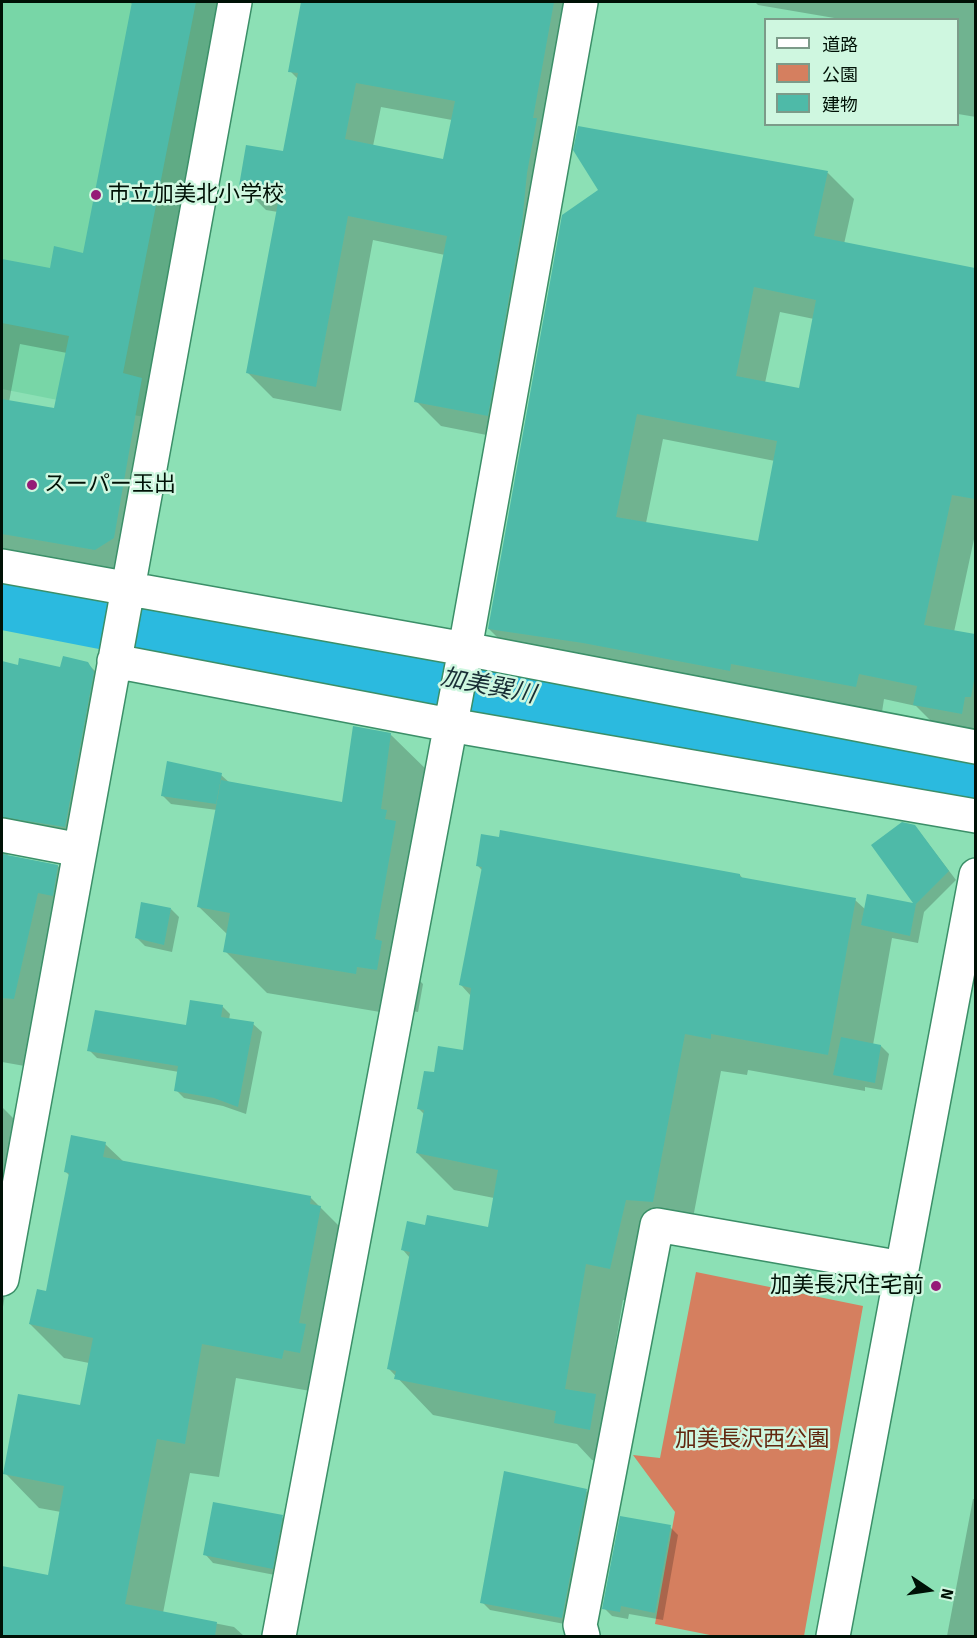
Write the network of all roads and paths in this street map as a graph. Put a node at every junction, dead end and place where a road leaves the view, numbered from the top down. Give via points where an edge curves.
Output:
1 (235, 2) edge
2 (581, 2) edge
3 (2, 566) edge
4 (127, 590) junction
5 (464, 651) junction
6 (115, 655) junction
7 (452, 716) junction
8 (975, 747) edge
9 (975, 816) edge
10 (2, 835) edge
11 (80, 850) junction
12 (975, 875) edge
13 (902, 1268) junction
14 (2, 1279) edge
15 (279, 1636) edge
16 (583, 1636) edge
17 (832, 1636) edge

1 - 4 street
2 - 5 street
3 - 4 street
4 - 5 street
4 - 6 street
5 - 7 street
5 - 8 street
6 - 7 street
6 - 11 street
7 - 9 street
7 - 15 street
10 - 11 street
11 - 14 street
12 - 13 street
13 - 16 street via 657,1225 580,1625
13 - 17 street

